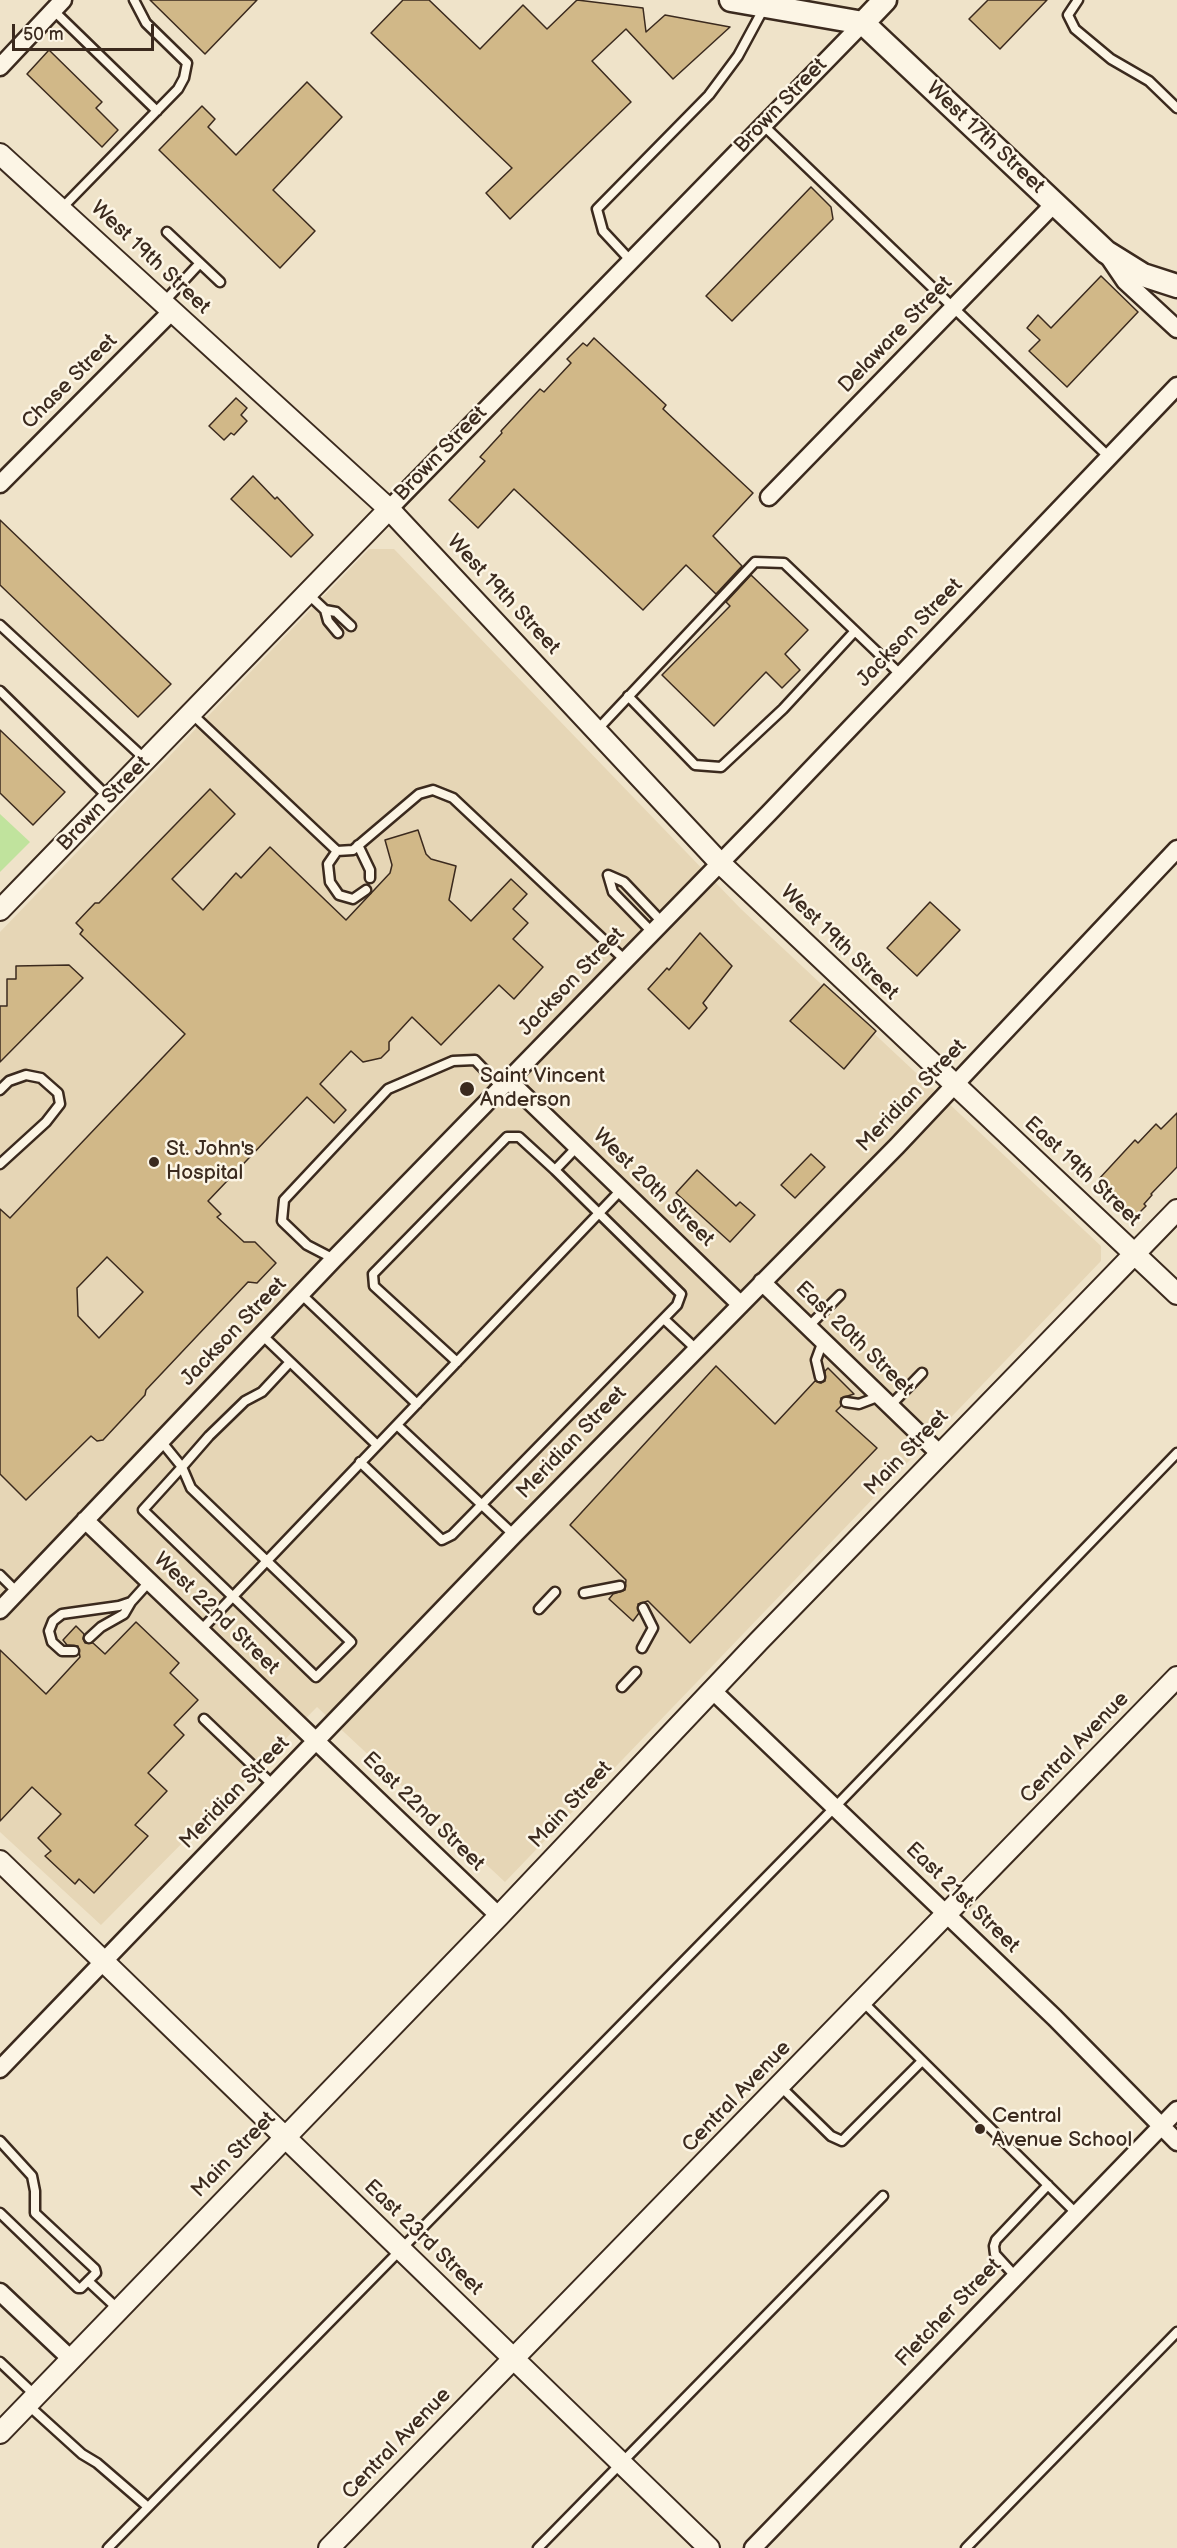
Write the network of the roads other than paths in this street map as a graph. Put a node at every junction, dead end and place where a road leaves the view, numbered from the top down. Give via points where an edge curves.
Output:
1 (134, 0) edge
2 (731, 0) edge
3 (885, 0) edge
4 (1078, 0) edge
5 (58, 5) edge
6 (765, 6) junction
7 (863, 23) junction
8 (0, 67) edge
9 (1177, 108) edge
10 (157, 111) junction
11 (763, 125) junction
12 (0, 154) edge
13 (1054, 204) junction
14 (61, 210) junction
15 (167, 232) dead end
16 (1106, 252) junction
17 (630, 260) junction
18 (200, 263) junction
19 (220, 282) dead end
20 (1177, 286) edge
21 (167, 307) junction
22 (952, 309) junction
23 (1177, 329) edge
24 (1177, 386) edge
25 (1109, 457) junction
26 (0, 484) edge
27 (769, 497) dead end
28 (389, 509) junction
29 (308, 594) junction
30 (325, 610) junction
31 (0, 625) edge
32 (351, 626) dead end
33 (855, 631) junction
34 (338, 633) dead end
35 (901, 675) junction
36 (0, 691) edge
37 (628, 696) junction
38 (192, 714) junction
39 (596, 730) junction
40 (147, 760) junction
41 (109, 798) junction
42 (358, 846) junction
43 (1177, 849) edge
44 (337, 851) junction
45 (720, 863) junction
46 (370, 878) dead end
47 (366, 890) dead end
48 (0, 910) edge
49 (657, 927) junction
50 (625, 960) junction
51 (505, 1083) junction
52 (954, 1085) junction
53 (0, 1090) edge
54 (577, 1147) junction
55 (0, 1164) edge
56 (555, 1170) junction
57 (621, 1190) junction
58 (1177, 1210) edge
59 (599, 1213) junction
60 (1134, 1255) junction
61 (334, 1259) junction
62 (762, 1282) junction
63 (301, 1294) junction
64 (840, 1294) dead end
65 (1177, 1294) edge
66 (740, 1304) junction
67 (664, 1319) junction
68 (808, 1327) junction
69 (262, 1335) junction
70 (823, 1341) junction
71 (696, 1349) junction
72 (290, 1362) junction
73 (457, 1362) junction
74 (921, 1373) dead end
75 (820, 1377) dead end
76 (885, 1401) junction
77 (846, 1402) dead end
78 (417, 1404) junction
79 (397, 1425) junction
80 (161, 1441) junction
81 (377, 1445) junction
82 (1177, 1453) edge
83 (940, 1454) junction
84 (360, 1462) junction
85 (182, 1467) junction
86 (482, 1505) junction
87 (84, 1520) junction
88 (514, 1535) junction
89 (267, 1560) junction
90 (0, 1575) edge
91 (149, 1582) junction
92 (620, 1586) dead end
93 (17, 1592) junction
94 (555, 1592) dead end
95 (584, 1593) dead end
96 (232, 1597) junction
97 (131, 1602) junction
98 (643, 1608) dead end
99 (539, 1609) dead end
100 (0, 1610) edge
101 (200, 1630) junction
102 (89, 1638) dead end
103 (642, 1648) dead end
104 (74, 1651) dead end
105 (636, 1672) dead end
106 (1177, 1677) edge
107 (622, 1687) dead end
108 (712, 1690) junction
109 (204, 1719) dead end
110 (316, 1740) junction
111 (273, 1785) junction
112 (835, 1807) junction
113 (0, 1861) edge
114 (947, 1915) junction
115 (499, 1916) junction
116 (104, 1961) junction
117 (863, 2002) junction
118 (922, 2061) junction
119 (0, 2069) edge
120 (780, 2086) junction
121 (1177, 2110) edge
122 (1161, 2126) junction
123 (285, 2136) junction
124 (0, 2141) edge
125 (1177, 2142) edge
126 (1048, 2185) junction
127 (883, 2196) dead end
128 (0, 2213) edge
129 (1077, 2214) junction
130 (401, 2249) junction
131 (1016, 2277) junction
132 (88, 2281) junction
133 (0, 2292) edge
134 (119, 2310) junction
135 (1177, 2332) edge
136 (514, 2359) junction
137 (72, 2360) junction
138 (0, 2362) edge
139 (32, 2400) junction
140 (0, 2433) edge
141 (622, 2463) junction
142 (147, 2507) junction
143 (108, 2548) edge
144 (330, 2548) edge
145 (538, 2548) edge
146 (709, 2548) edge
147 (753, 2548) edge
148 (966, 2548) edge

1 - 10 lane via 146,23 187,63 178,89
2 - 6 main road
3 - 7 main road, Brown Street
4 - 9 lane via 1068,15 1075,29 1112,59 1149,81
5 - 8 street
5 - 10 lane
6 - 7 main road
6 - 17 lane via 738,57 709,95 597,209 603,231
7 - 11 street, Brown Street
7 - 13 main road, West 17th Street
10 - 14 lane
11 - 17 street, Brown Street
11 - 22 lane
12 - 14 street, West 19th Street
13 - 16 main road, West 17th Street
13 - 22 street, Delaware Street
14 - 21 street, West 19th Street
15 - 18 lane
16 - 20 main road, West 17th Street via 1143,275
16 - 23 street, West 17th Street via 1125,281
17 - 28 street, Brown Street
18 - 19 lane
18 - 21 lane
21 - 26 street, Chase Street
21 - 28 street, West 19th Street
22 - 25 lane
22 - 27 street, Delaware Street
24 - 25 street, Jackson Street
25 - 35 street, Jackson Street
28 - 29 street, Brown Street
28 - 39 street, West 19th Street
29 - 30 lane
29 - 38 street, Brown Street
30 - 32 lane via 336,612
30 - 34 lane
31 - 40 lane
33 - 35 lane
33 - 37 lane via 784,562 755,562
33 - 37 lane via 783,709 721,767 695,765
35 - 45 street, Jackson Street
36 - 41 lane
37 - 39 lane
38 - 40 street, Brown Street
38 - 44 lane
39 - 45 street, West 19th Street
40 - 41 street, Brown Street
41 - 48 street, Brown Street
42 - 44 lane
42 - 46 lane
42 - 50 lane via 419,794 433,790 453,798
43 - 52 street, Meridian Street
44 - 47 lane via 328,864 330,882 339,895 353,900
45 - 49 street, Jackson Street
45 - 52 street, West 19th Street
49 - 49 lane via 624,882 608,876 613,892
49 - 50 street, Jackson Street
50 - 51 street, Jackson Street
51 - 54 street, West 20th Street
51 - 61 street, Jackson Street
51 - 61 lane via 475,1060 453,1061 387,1089 284,1200 282,1221 307,1245
52 - 60 street, East 19th Street
52 - 62 street, Meridian Street
53 - 55 lane via 9,1081 26,1075 41,1078 58,1093 60,1104
54 - 56 lane
54 - 57 street, West 20th Street
56 - 59 lane
56 - 73 lane via 519,1137 507,1137 373,1274 374,1286
57 - 59 lane
57 - 66 street, West 20th Street
58 - 60 street, Main Street
59 - 67 lane via 681,1294
59 - 73 lane
60 - 65 street, East 19th Street
60 - 83 street, Main Street
61 - 63 street, Jackson Street
62 - 66 street, Meridian Street
62 - 68 street, East 20th Street
63 - 69 street, Jackson Street
63 - 78 lane
64 - 68 lane
66 - 71 street, Meridian Street
67 - 71 lane
67 - 86 lane
68 - 70 street, East 20th Street
69 - 72 lane
69 - 80 street, Jackson Street
70 - 75 lane via 816,1360
70 - 76 street, East 20th Street
71 - 88 street, Meridian Street
72 - 81 lane
72 - 85 lane via 262,1392 245,1401 209,1436
73 - 78 lane
74 - 76 lane
76 - 77 lane
76 - 83 street, East 20th Street
78 - 79 lane
79 - 81 lane
79 - 86 lane
80 - 85 lane
80 - 87 street, Jackson Street
81 - 84 lane
82 - 112 lane
83 - 108 street, Main Street
84 - 86 lane via 442,1540
84 - 89 lane
85 - 89 lane via 191,1488
85 - 96 lane via 143,1510
86 - 88 lane
87 - 91 street, West 22nd Street
87 - 93 street, Jackson Street
88 - 110 street, Meridian Street
89 - 96 lane
89 - 96 lane via 351,1642 316,1677
90 - 93 lane
91 - 97 lane
91 - 101 street, West 22nd Street
92 - 95 lane
93 - 100 street, Jackson Street
94 - 99 lane
96 - 101 lane
97 - 102 lane via 124,1614 100,1626
97 - 104 lane via 62,1614 53,1621 49,1631 52,1642 62,1651
98 - 103 lane via 653,1628
101 - 110 street, West 22nd Street
105 - 107 lane
106 - 114 street, Central Avenue
108 - 112 street, East 21st Street
108 - 115 street, Main Street
109 - 111 lane
110 - 111 street, Meridian Street
110 - 115 street, East 22nd Street
111 - 116 street, Meridian Street
112 - 114 street, East 21st Street
112 - 130 lane
113 - 116 street, East 23rd Street
114 - 117 street, Central Avenue
114 - 122 street, East 21st Street
115 - 123 street, Main Street
116 - 119 street, Meridian Street
116 - 123 street, East 23rd Street
117 - 118 lane
117 - 120 street, Central Avenue
118 - 120 lane via 842,2142
118 - 126 lane
120 - 136 street, Central Avenue
121 - 122 street, Fletcher Street
122 - 125 street, East 21st Street
122 - 129 street, Fletcher Street
123 - 130 street, East 23rd Street
123 - 134 street, Main Street
124 - 132 lane via 32,2176 35,2213 96,2270
126 - 129 lane
126 - 131 lane via 996,2240 995,2254
127 - 141 lane
128 - 132 lane via 78,2289
129 - 131 street, Fletcher Street
130 - 136 street, East 23rd Street
130 - 142 lane
131 - 147 street, Fletcher Street
132 - 134 lane
133 - 137 street
134 - 137 street, Main Street
135 - 148 lane
136 - 141 street, East 23rd Street
136 - 144 street, Central Avenue
137 - 139 street, Main Street
138 - 139 lane
139 - 140 street, Main Street
139 - 142 lane via 82,2454
141 - 145 lane
141 - 146 street, East 23rd Street
142 - 143 lane

